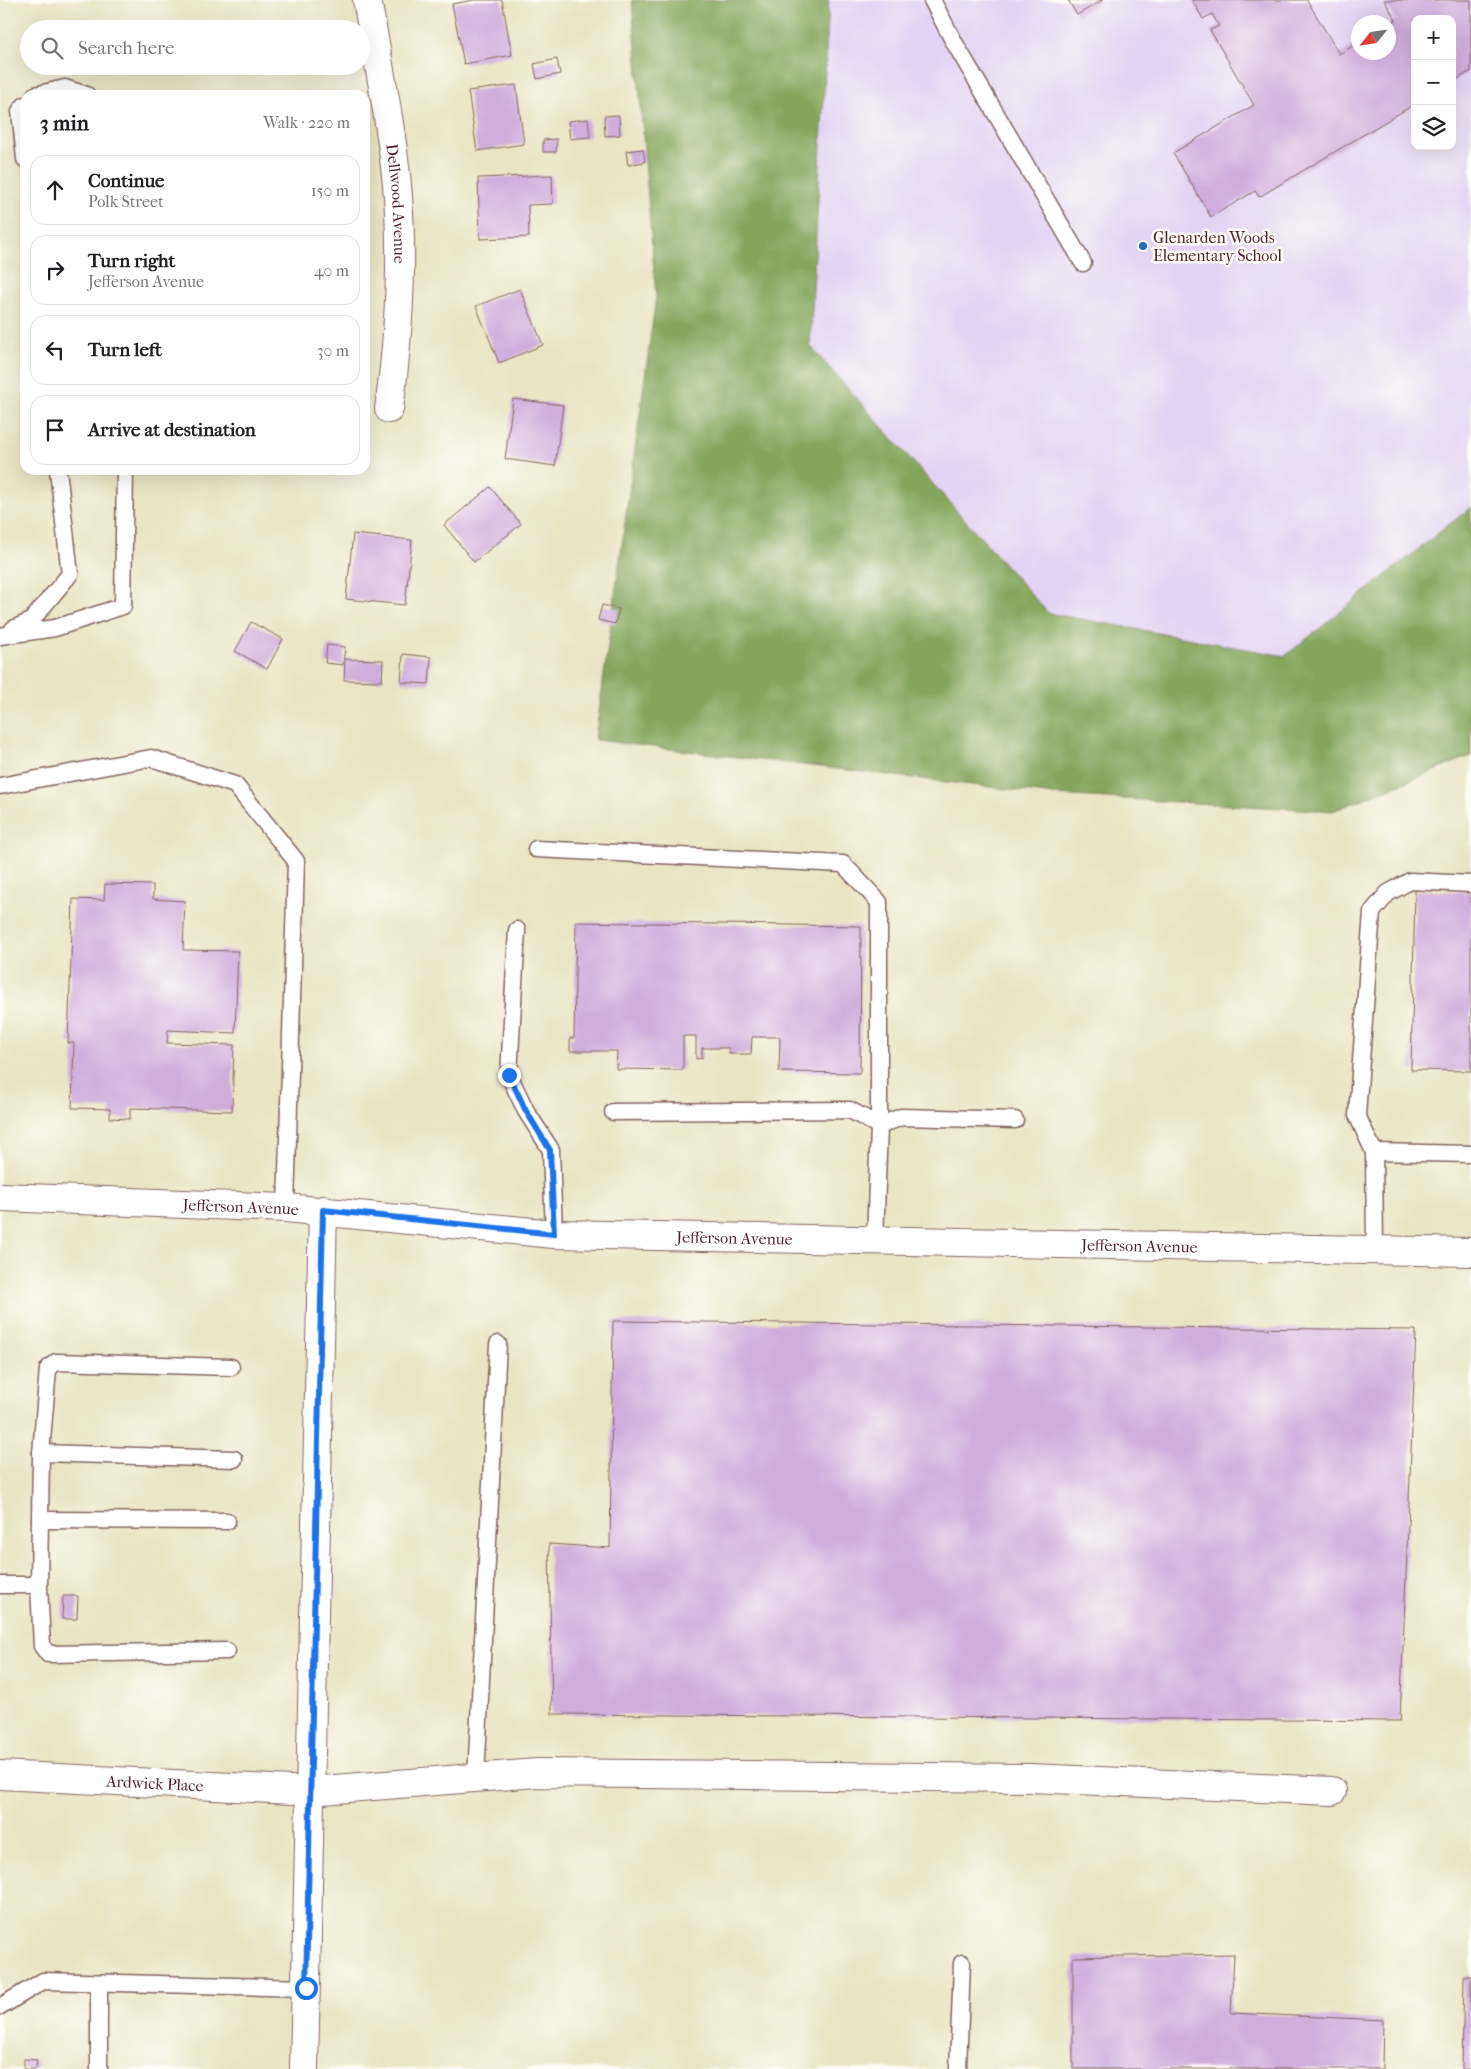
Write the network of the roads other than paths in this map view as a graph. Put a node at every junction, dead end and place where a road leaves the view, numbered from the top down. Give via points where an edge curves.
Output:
1 (367, 0) edge
2 (932, 0) edge
3 (54, 90) edge
4 (71, 90) edge
5 (1083, 263) dead end
6 (389, 409) dead end
7 (59, 475) edge
8 (125, 475) edge
9 (0, 636) edge
10 (0, 786) edge
11 (536, 849) dead end
12 (1471, 884) edge
13 (517, 930) dead end
14 (613, 1112) dead end
15 (1015, 1120) dead end
16 (879, 1126) junction
17 (1374, 1152) junction
18 (1471, 1154) edge
19 (0, 1197) edge
20 (286, 1208) junction
21 (323, 1210) junction
22 (554, 1234) junction
23 (875, 1241) junction
24 (1375, 1250) junction
25 (1471, 1252) edge
26 (498, 1344) dead end
27 (231, 1367) dead end
28 (41, 1453) junction
29 (234, 1459) dead end
30 (40, 1520) junction
31 (226, 1521) dead end
32 (0, 1585) edge
33 (39, 1586) junction
34 (227, 1651) dead end
35 (0, 1774) edge
36 (476, 1778) junction
37 (310, 1791) junction
38 (1332, 1791) dead end
39 (962, 1963) dead end
40 (99, 1983) junction
41 (306, 1988) junction
42 (0, 2007) edge
43 (99, 2069) edge
44 (304, 2069) edge
45 (958, 2069) edge

1 - 6 street, Dellwood Avenue via 397,184 398,342
2 - 5 lane
3 - 4 lane
7 - 9 lane via 70,574 31,621
8 - 9 lane via 123,606 55,628
10 - 20 lane via 151,758 235,785 296,861
11 - 16 lane via 843,864 879,902
12 - 17 lane via 1410,881 1388,893 1372,912 1357,1115
13 - 22 lane via 509,1075 550,1150
14 - 16 lane via 850,1110
15 - 16 lane via 901,1117
16 - 23 lane
17 - 18 lane
17 - 24 lane
19 - 20 street, Jefferson Avenue
20 - 21 street, Jefferson Avenue
21 - 22 street, Jefferson Avenue
21 - 37 street
22 - 23 street, Jefferson Avenue
23 - 24 street, Jefferson Avenue
24 - 25 street, Jefferson Avenue
26 - 36 lane
27 - 28 lane via 56,1362 48,1369
28 - 29 lane
28 - 30 lane
30 - 31 lane
30 - 33 lane
32 - 33 lane
33 - 34 lane via 42,1646 48,1654
35 - 37 street, Ardwick Place
36 - 37 street, Ardwick Place
36 - 38 street, Ardwick Place via 537,1773 1030,1778
37 - 41 street
39 - 45 lane
40 - 41 lane
40 - 42 lane via 43,1981
40 - 43 lane
41 - 44 street

